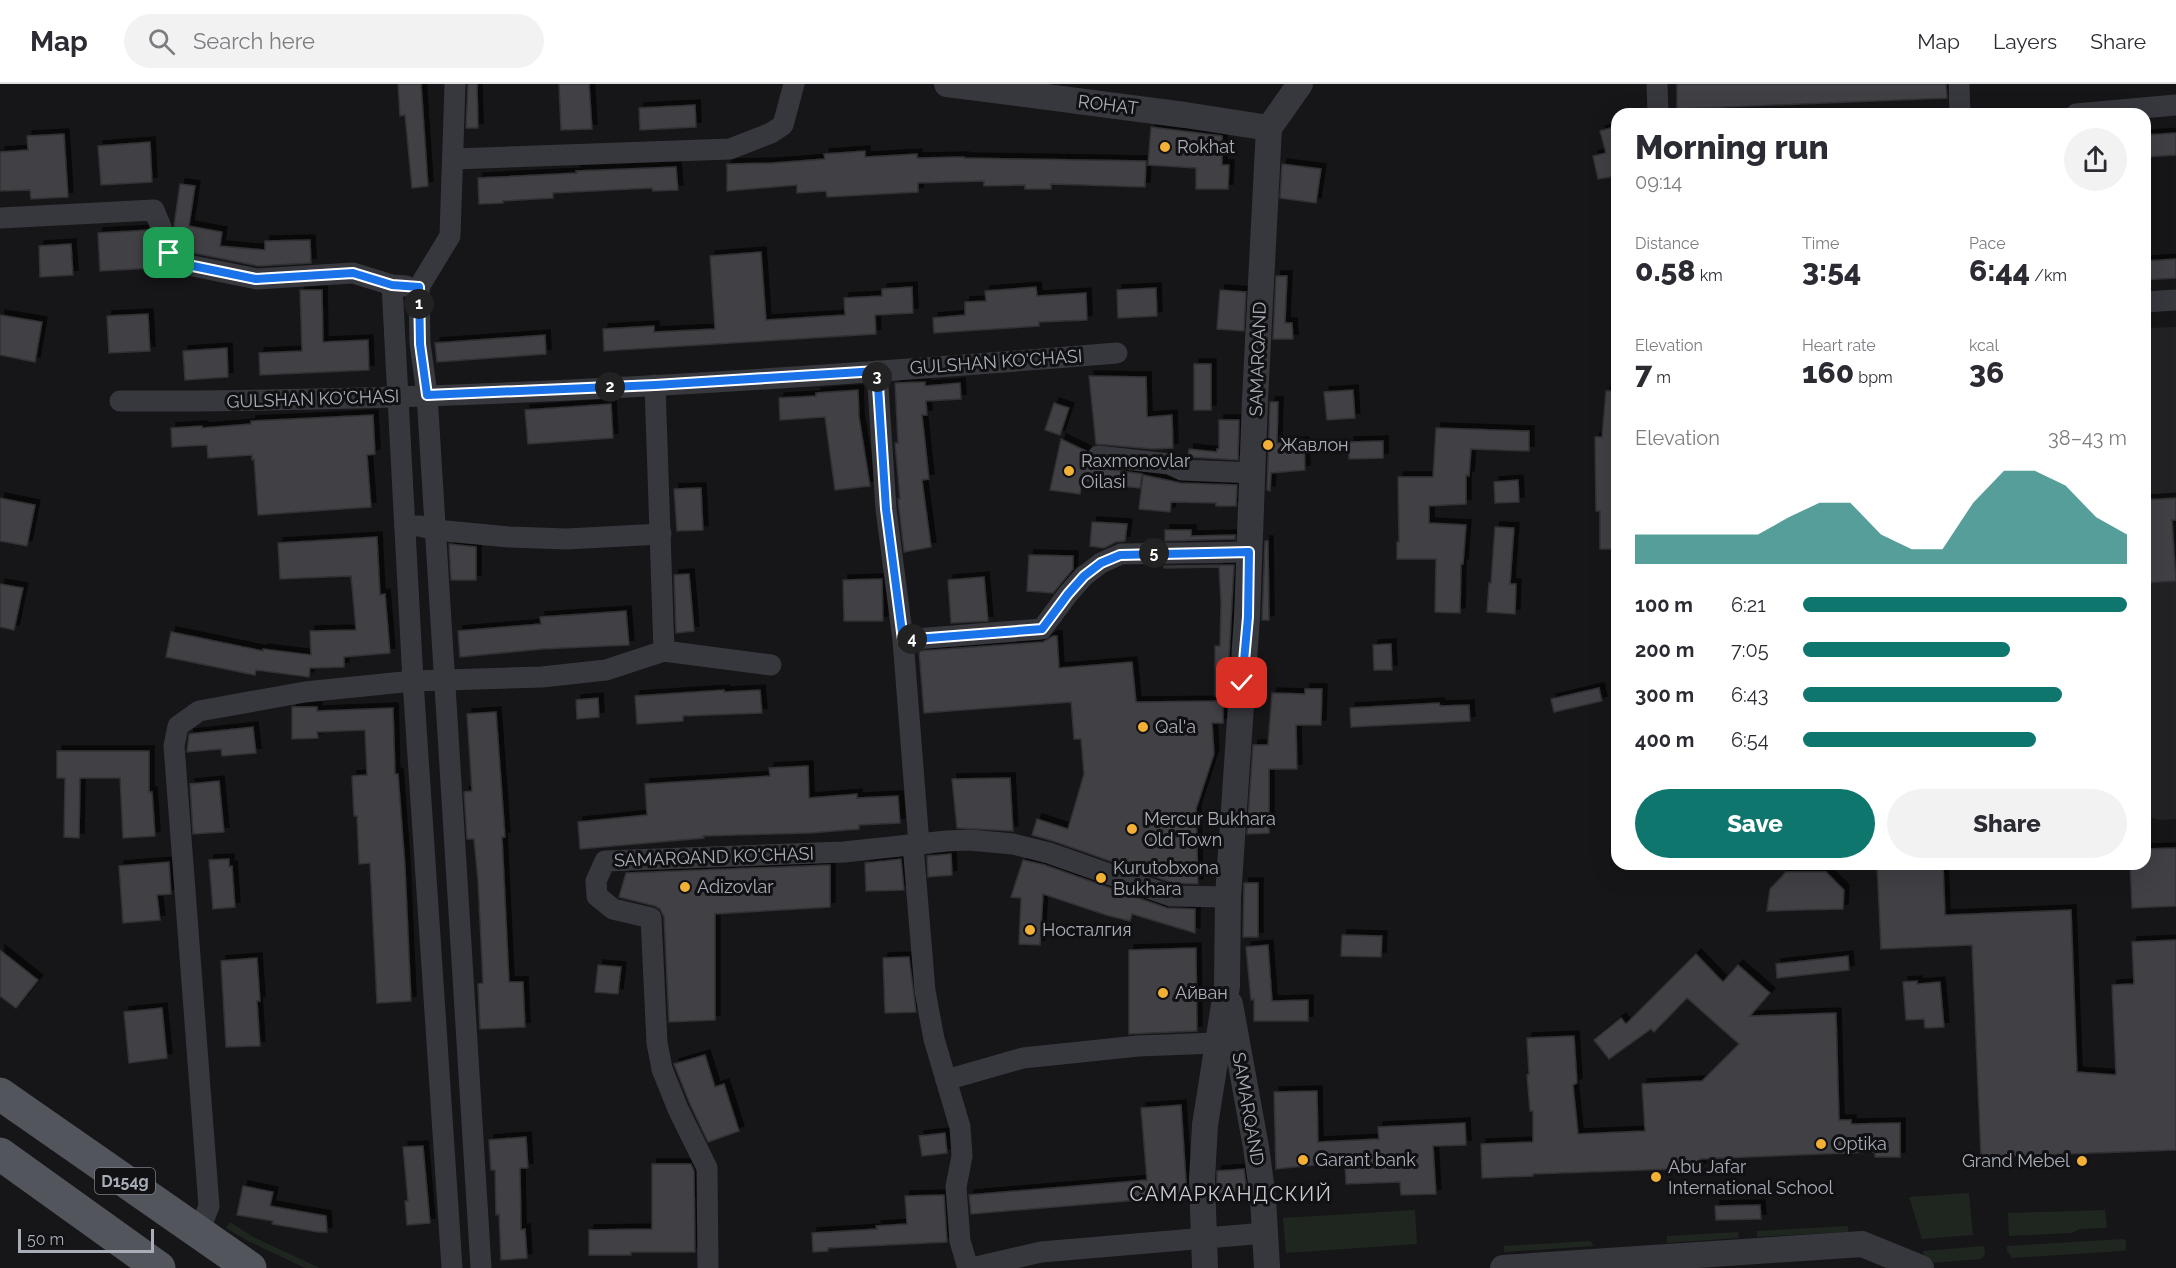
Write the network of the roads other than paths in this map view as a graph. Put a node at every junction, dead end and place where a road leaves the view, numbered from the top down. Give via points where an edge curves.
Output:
1 (454, 84) edge
2 (795, 84) edge
3 (947, 84) edge
4 (1300, 84) edge
5 (1657, 84) edge
6 (1959, 84) edge
7 (2176, 105) edge
8 (1658, 108) edge
9 (1960, 108) edge
10 (2143, 108) edge
11 (1269, 128) junction
12 (454, 159) junction
13 (0, 218) edge
14 (392, 285) junction
15 (419, 287) junction
16 (2176, 300) edge
17 (2151, 302) edge
18 (1117, 353) dead end
19 (877, 371) junction
20 (655, 385) junction
21 (427, 395) junction
22 (398, 396) junction
23 (120, 401) dead end
24 (1098, 456) dead end
25 (1254, 473) junction
26 (405, 526) junction
27 (435, 530) junction
28 (661, 534) junction
29 (1249, 552) junction
30 (903, 640) junction
31 (664, 651) junction
32 (771, 665) dead end
33 (413, 681) junction
34 (444, 681) junction
35 (916, 844) junction
36 (1228, 897) junction
37 (1227, 986) junction
38 (1216, 1043) junction
39 (946, 1080) junction
40 (0, 1094) edge
41 (0, 1154) edge
42 (199, 1232) junction
43 (1265, 1233) junction
44 (1204, 1239) junction
45 (159, 1268) edge
46 (250, 1268) edge
47 (452, 1268) edge
48 (482, 1268) edge
49 (708, 1268) edge
50 (970, 1268) edge
51 (1205, 1268) edge
52 (1267, 1268) edge
53 (1503, 1268) edge
54 (1921, 1268) edge

1 - 12 street
2 - 12 street via 783,125 730,149
3 - 11 street, ROHAT
4 - 11 street
5 - 8 street
6 - 9 street
7 - 10 street
11 - 25 street, SAMARQAND
12 - 15 street via 450,236
13 - 14 street via 154,210 162,242 169,253 188,265 256,279 353,273
14 - 15 street
14 - 22 street
15 - 21 street via 420,344
16 - 17 street
18 - 19 street, GULSHAN KO'CHASI
19 - 20 street, GULSHAN KO'CHASI
19 - 30 street via 886,509
20 - 21 street, GULSHAN KO'CHASI
20 - 28 street
21 - 22 street, GULSHAN KO'CHASI
21 - 27 street
22 - 23 street, GULSHAN KO'CHASI
22 - 26 street
24 - 25 street via 1169,464 1182,470
25 - 29 street, SAMARQAND
26 - 27 street
26 - 33 street
27 - 28 street via 567,539
27 - 34 street
28 - 31 street
29 - 30 street via 1120,555 1084,576 1042,629
29 - 36 street, SAMARQAND
30 - 35 street
31 - 32 street
31 - 34 street via 606,670
33 - 34 street
33 - 42 street via 305,692 199,711 178,726 174,746 209,1206
33 - 47 street
34 - 48 street
35 - 36 street via 969,840 1013,844 1171,896
35 - 39 street via 925,991
35 - 49 street, SAMARQAND KO'CHASI via 844,852 605,861 596,881 597,896 613,909 651,918 657,1043 662,1069 707,1168
36 - 37 street, SAMARQAND
37 - 38 street, SAMARQAND
37 - 43 street, SAMARQAND via 1257,1147
38 - 39 street via 1138,1046 1023,1058
38 - 44 street, SAMARQAND via 1204,1125
39 - 50 street via 960,1127 962,1156 956,1187 960,1240
40 - 42 main road, D154g
41 - 45 main road, D154g
42 - 46 main road, D154g
43 - 44 street
43 - 52 street, SAMARQAND
44 - 50 street via 1041,1252
44 - 51 street, SAMARQAND
53 - 54 street via 1862,1244

